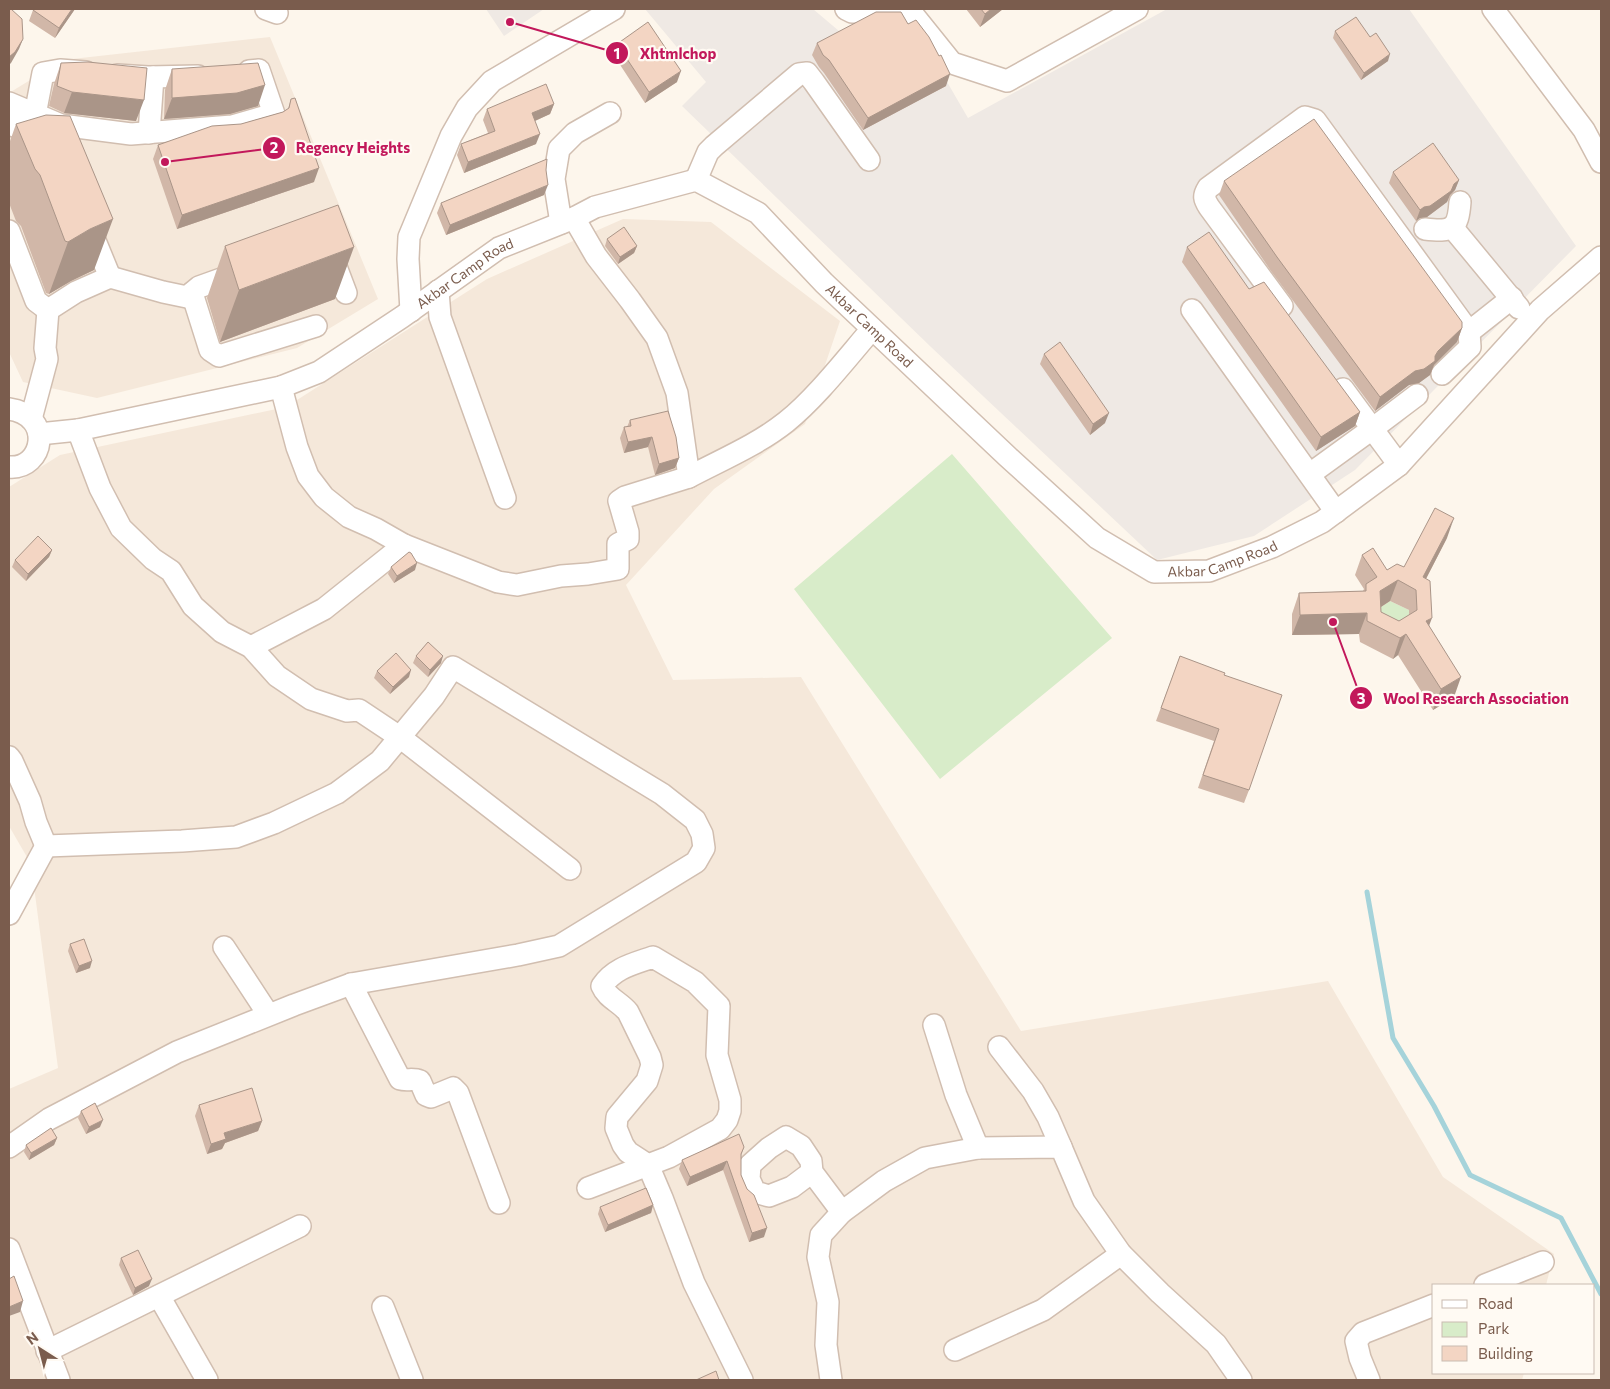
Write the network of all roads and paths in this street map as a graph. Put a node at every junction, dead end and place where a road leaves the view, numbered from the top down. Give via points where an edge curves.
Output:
1 (614, 9) edge
2 (846, 9) edge
3 (1137, 9) edge
4 (1494, 9) edge
5 (153, 77) junction
6 (9, 104) edge
7 (610, 113) dead end
8 (32, 123) junction
9 (9, 124) edge
10 (150, 133) junction
11 (869, 160) dead end
12 (1601, 162) edge
13 (696, 180) junction
14 (1460, 202) dead end
15 (80, 204) edge
16 (568, 221) junction
17 (1452, 227) junction
18 (1425, 229) dead end
19 (9, 231) edge
20 (312, 246) edge
21 (1601, 257) edge
22 (260, 265) edge
23 (110, 277) junction
24 (438, 291) junction
25 (192, 293) junction
26 (346, 293) edge
27 (1512, 298) junction
28 (48, 310) junction
29 (1192, 310) dead end
30 (411, 311) junction
31 (1290, 318) edge
32 (1527, 324) junction
33 (316, 326) dead end
34 (872, 329) junction
35 (1469, 332) junction
36 (1332, 374) edge
37 (1442, 374) dead end
38 (281, 387) junction
39 (1417, 395) dead end
40 (25, 418) edge
41 (78, 430) junction
42 (1372, 430) junction
43 (1399, 465) junction
44 (9, 467) edge
45 (1310, 474) junction
46 (689, 476) junction
47 (505, 498) dead end
48 (1336, 512) junction
49 (404, 545) junction
50 (251, 647) junction
51 (401, 738) junction
52 (9, 757) edge
53 (46, 846) junction
54 (570, 869) dead end
55 (9, 914) edge
56 (224, 947) dead end
57 (351, 984) junction
58 (268, 1014) junction
59 (934, 1025) dead end
60 (999, 1047) dead end
61 (9, 1147) edge
62 (1061, 1147) junction
63 (978, 1148) junction
64 (648, 1165) junction
65 (812, 1172) dead end
66 (588, 1188) dead end
67 (499, 1203) dead end
68 (842, 1212) junction
69 (300, 1226) dead end
70 (9, 1249) edge
71 (1121, 1254) junction
72 (1544, 1262) dead end
73 (1488, 1284) edge
74 (159, 1296) junction
75 (1432, 1306) edge
76 (383, 1308) dead end
77 (955, 1350) dead end
78 (47, 1351) junction
79 (59, 1380) edge
80 (208, 1380) edge
81 (412, 1380) edge
82 (742, 1380) edge
83 (831, 1380) edge
84 (1241, 1380) edge
85 (1369, 1380) edge

1 - 30 street via 492,81 467,108 451,136 409,236
2 - 3 street via 852,12 911,12 952,63 1007,81
4 - 12 street via 1584,130
5 - 8 street via 60,70 43,73
5 - 10 street
5 - 10 street via 259,70 274,114 232,126
6 - 8 street
7 - 16 street via 575,133 560,149 554,179
8 - 9 street
8 - 10 street via 131,134
11 - 13 street via 807,73 799,74 714,146
13 - 16 street, Akbar Camp Road via 595,207
13 - 34 street, Akbar Camp Road via 758,213
14 - 17 street via 1459,218
15 - 23 street
16 - 24 street, Akbar Camp Road via 499,248
16 - 46 street via 657,338 677,393
17 - 18 street via 1443,231
17 - 27 street
19 - 28 street via 36,301
20 - 26 street via 321,243 329,248
21 - 32 street, Akbar Camp Road
22 - 25 street via 199,287
23 - 25 street via 186,297
23 - 28 street via 76,292
24 - 30 street, Akbar Camp Road
24 - 47 street via 440,316
25 - 33 street via 210,350 219,356
27 - 32 street
27 - 35 street
28 - 40 street via 45,348 37,355
29 - 45 street
30 - 38 street, Akbar Camp Road via 319,372
31 - 35 street via 1204,200 1204,194 1305,116 1315,120
32 - 43 street, Akbar Camp Road
34 - 46 street via 786,423
34 - 48 street, Akbar Camp Road via 1097,538 1154,572 1209,571 1272,547
35 - 37 street via 1470,347
36 - 42 street
38 - 41 street, Akbar Camp Road
38 - 49 street via 308,476 324,497 349,517
39 - 42 street
40 - 41 street, Akbar Camp Road
40 - 44 street via 39,446 24,464
41 - 50 street via 100,488 121,528 171,571 193,606 214,626
42 - 43 street
42 - 45 street
43 - 48 street, Akbar Camp Road
45 - 48 street
46 - 49 street via 619,501 628,539 618,544 618,569 517,585 498,582
49 - 50 street via 324,609
50 - 51 street via 277,676 310,699 347,711 359,710
51 - 53 street via 380,761 337,792 274,823 236,837
51 - 54 street
51 - 57 street via 453,667 662,794 695,820 704,848 696,862 680,873 560,946
52 - 53 street via 30,801
53 - 55 street
56 - 58 street
57 - 58 street
57 - 67 street via 400,1079 420,1081 426,1094 432,1097 453,1088 458,1093
58 - 61 street via 176,1052 49,1119
59 - 63 street via 956,1095
60 - 62 street via 1033,1092
62 - 63 street
62 - 71 street via 1084,1201
63 - 68 street via 926,1158 884,1181
64 - 64 street via 720,1129 730,1111 717,1055 719,1006 695,982 653,957 621,968 602,986 605,994 628,1012 650,1057 652,1066 647,1081 616,1117 616,1128 623,1146
64 - 66 street
64 - 82 street via 694,1283
65 - 68 street
68 - 83 street via 820,1235 818,1257 828,1302 826,1345
69 - 74 street
70 - 78 street
71 - 77 street via 1043,1310
71 - 84 street via 1216,1344
72 - 73 street
74 - 78 street
74 - 80 street
75 - 85 street via 1363,1333 1356,1341
76 - 81 street
78 - 79 street

